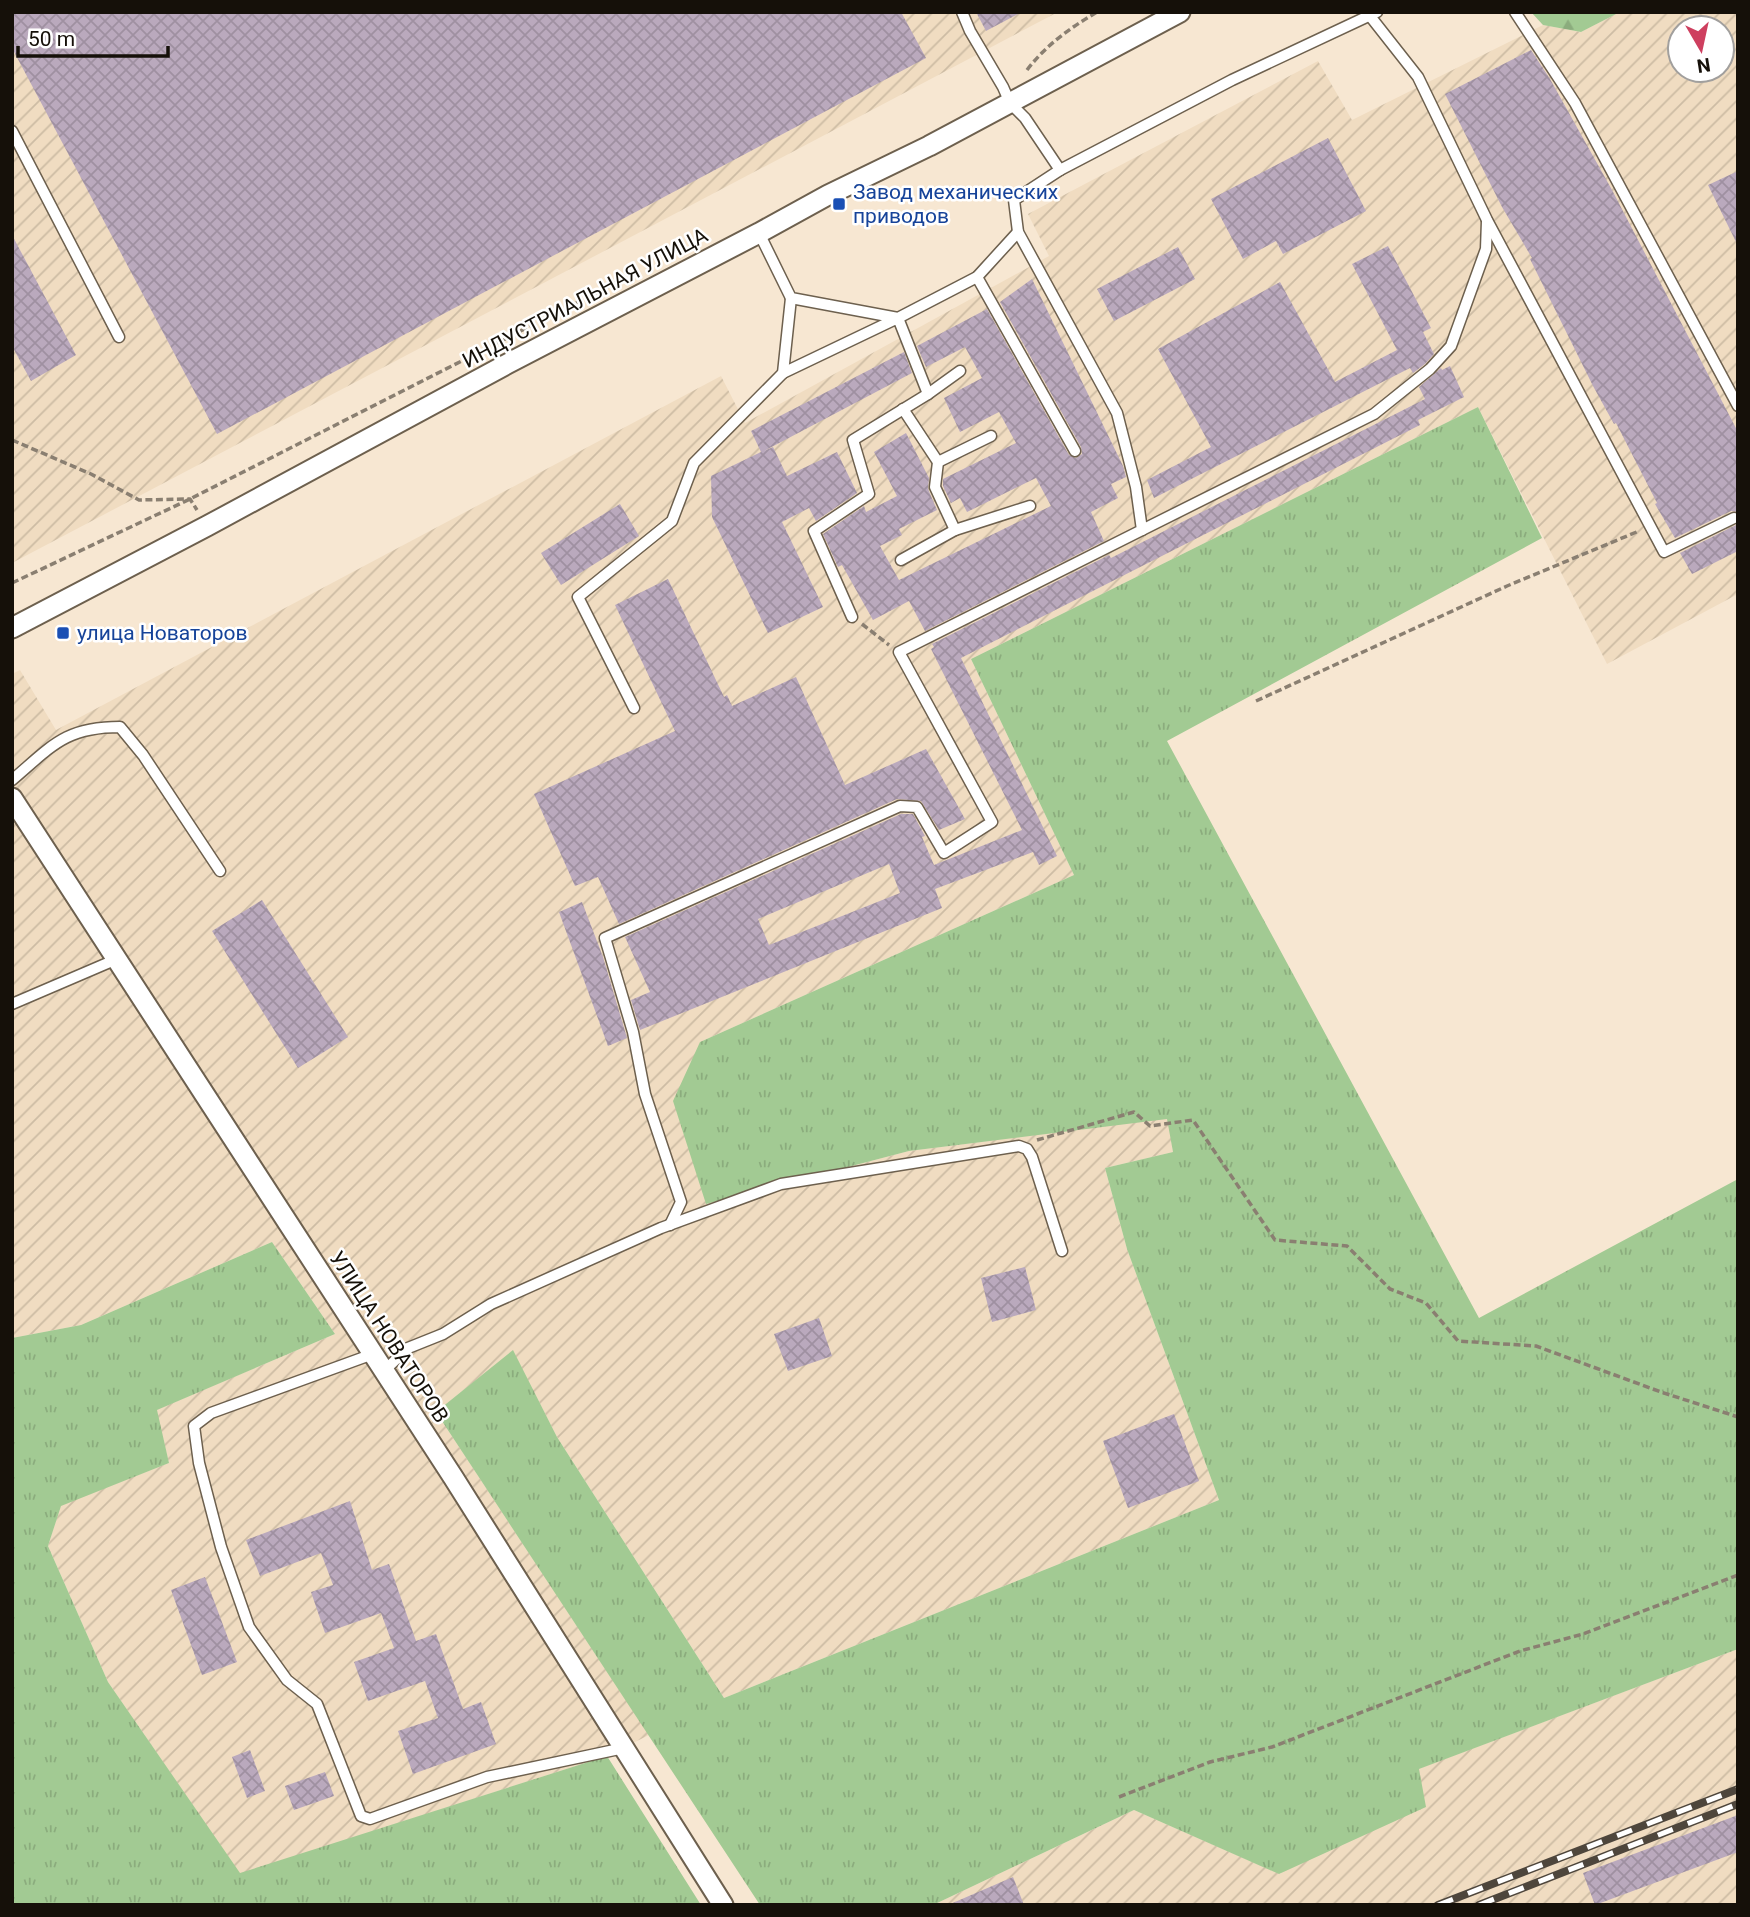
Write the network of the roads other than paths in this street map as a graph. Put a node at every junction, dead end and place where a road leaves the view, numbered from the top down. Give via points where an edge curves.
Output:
1 (962, 12) edge
2 (1180, 12) edge
3 (1515, 12) edge
4 (1374, 14) edge
5 (1010, 103) junction
6 (12, 131) edge
7 (1060, 170) junction
8 (1487, 220) junction
9 (1018, 232) junction
10 (759, 233) junction
11 (977, 277) junction
12 (790, 298) junction
13 (898, 318) junction
14 (119, 337) dead end
15 (960, 371) dead end
16 (783, 373) junction
17 (928, 394) junction
18 (1738, 406) edge
19 (903, 409) junction
20 (990, 436) dead end
21 (1075, 451) dead end
22 (939, 462) junction
23 (1030, 506) dead end
24 (1734, 518) dead end
25 (955, 530) junction
26 (1142, 530) junction
27 (901, 560) dead end
28 (852, 617) road end
29 (12, 628) edge
30 (634, 708) dead end
31 (12, 780) edge
32 (12, 798) edge
33 (220, 871) dead end
34 (117, 959) junction
35 (12, 1004) edge
36 (670, 1225) junction
37 (1062, 1251) dead end
38 (373, 1354) junction
39 (384, 1371) junction
40 (624, 1748) junction
41 (723, 1905) edge

1 - 5 lane
2 - 5 street, ИНДУСТРИАЛЬНАЯ УЛИЦА
3 - 18 lane via 1575,103
4 - 7 lane via 1231,79
4 - 8 lane via 1418,77
5 - 7 lane
5 - 10 street, ИНДУСТРИАЛЬНАЯ УЛИЦА
6 - 14 lane
7 - 9 lane via 1014,200
8 - 24 lane via 1664,552
8 - 26 lane via 1486,249 1451,346 1430,369 1374,414
9 - 11 lane
9 - 26 lane via 1117,413
10 - 12 lane
10 - 29 street, ИНДУСТРИАЛЬНАЯ УЛИЦА
11 - 13 lane
11 - 21 lane
12 - 13 lane
12 - 16 lane
13 - 16 lane
13 - 17 lane
15 - 17 lane
16 - 30 lane via 694,463 672,522 578,597
17 - 19 lane
19 - 22 lane
19 - 28 lane via 853,440 869,494 814,531
20 - 22 lane
22 - 25 lane via 935,486
23 - 25 lane
25 - 27 lane
26 - 36 lane via 899,652 992,822 944,853 917,807 900,807 605,938 633,1032 645,1094 681,1202
31 - 33 lane via 61,738 93,727 120,727
32 - 34 street, УЛИЦА НОВАТОРОВ
34 - 35 lane
34 - 38 street, УЛИЦА НОВАТОРОВ
36 - 37 lane via 781,1184 1018,1146 1032,1157
36 - 39 lane via 491,1304 443,1334 408,1348
38 - 39 street, УЛИЦА НОВАТОРОВ
38 - 40 lane via 211,1413 194,1426 221,1547 249,1627 288,1680 317,1704 361,1816 370,1819 487,1777
39 - 40 street, УЛИЦА НОВАТОРОВ
40 - 41 street, УЛИЦА НОВАТОРОВ

